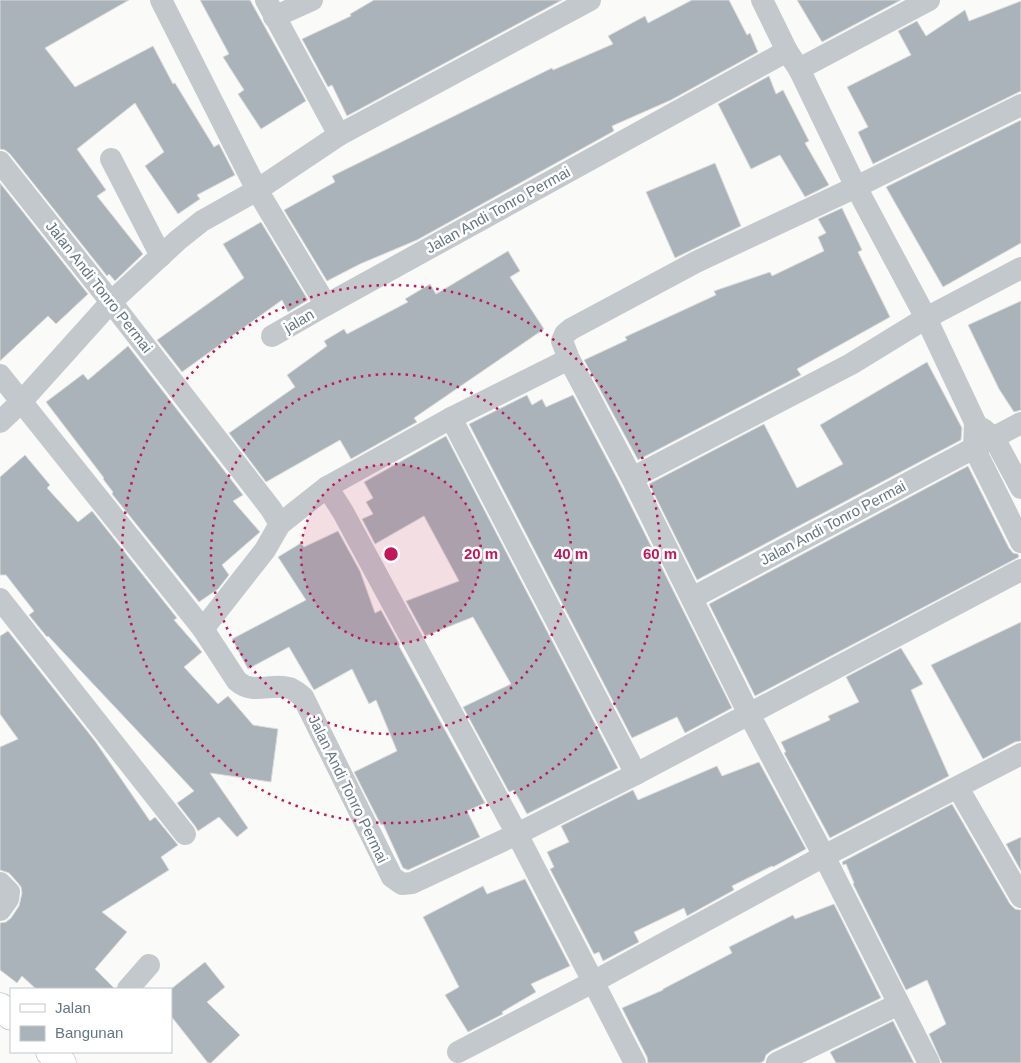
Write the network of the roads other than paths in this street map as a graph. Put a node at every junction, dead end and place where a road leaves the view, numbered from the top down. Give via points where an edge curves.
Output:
1 (161, 0) edge
2 (312, 0) edge
3 (590, 0) edge
4 (762, 0) edge
5 (929, 0) edge
6 (270, 8) edge
7 (793, 60) junction
8 (1021, 105) edge
9 (339, 136) junction
10 (111, 159) dead end
11 (0, 162) edge
12 (856, 187) junction
13 (257, 190) junction
14 (161, 256) junction
15 (1021, 268) edge
16 (111, 302) junction
17 (326, 305) junction
18 (926, 318) junction
19 (272, 336) dead end
20 (569, 359) junction
21 (0, 375) edge
22 (21, 402) junction
23 (451, 418) junction
24 (0, 422) edge
25 (975, 422) junction
26 (1021, 423) edge
27 (994, 438) junction
28 (974, 448) junction
29 (632, 478) junction
30 (327, 487) junction
31 (1021, 488) edge
32 (280, 524) junction
33 (1021, 542) edge
34 (1021, 570) edge
35 (692, 598) junction
36 (0, 599) edge
37 (203, 629) junction
38 (749, 714) junction
39 (1021, 754) edge
40 (636, 774) junction
41 (958, 788) junction
42 (185, 834) dead end
43 (516, 834) junction
44 (824, 856) junction
45 (0, 883) edge
46 (1021, 897) edge
47 (0, 910) edge
48 (149, 965) dead end
49 (593, 982) junction
50 (129, 988) edge
51 (899, 1004) junction
52 (0, 1007) edge
53 (10, 1015) edge
54 (458, 1052) dead end
55 (51, 1053) edge
56 (71, 1053) edge
57 (62, 1063) edge
58 (635, 1063) edge
59 (777, 1063) edge
60 (930, 1063) edge

1 - 13 street
2 - 6 street
3 - 9 street
4 - 7 street
5 - 7 street, Jalan Andi Tonro Permai
6 - 9 street
7 - 12 street
7 - 17 street, Jalan Andi Tonro Permai
8 - 12 street
9 - 13 street
10 - 14 street
11 - 16 street, Jalan Andi Tonro Permai
12 - 18 street
12 - 20 street via 696,262 571,329 562,341
13 - 14 street via 202,221
13 - 17 street
14 - 16 street
15 - 18 street
16 - 22 street
16 - 32 street, Jalan Andi Tonro Permai via 271,508
17 - 19 street, jalan
18 - 25 street
18 - 29 street via 850,364
20 - 23 street
20 - 29 street
21 - 22 street, Jalan Andi Tonro Permai
22 - 24 street
22 - 37 street, Jalan Andi Tonro Permai
23 - 30 street
23 - 40 street
25 - 27 street
25 - 28 street
26 - 27 street, Jalan Andi Tonro Permai
27 - 28 street, Jalan Andi Tonro Permai
27 - 31 street
28 - 33 street
28 - 35 street, Jalan Andi Tonro Permai
29 - 35 street
30 - 32 street
30 - 43 street
32 - 37 street via 265,550
34 - 38 street, Jalan Andi Tonro Permai
35 - 38 street
36 - 42 street
37 - 43 street, Jalan Andi Tonro Permai via 243,686 292,688 303,697 392,877 402,884 412,883
38 - 40 street, Jalan Andi Tonro Permai
38 - 44 street
39 - 41 street
40 - 43 street, Jalan Andi Tonro Permai
41 - 44 street
41 - 46 street
43 - 49 street
44 - 49 street
44 - 51 street
45 - 47 street via 9,892
48 - 50 street
49 - 54 street
49 - 58 street
51 - 59 street
51 - 60 street
52 - 53 street
55 - 57 street
56 - 57 street

